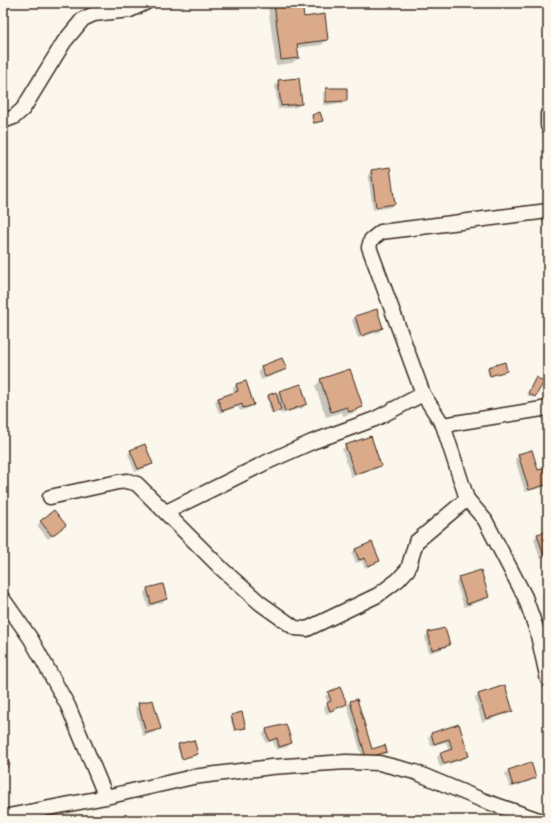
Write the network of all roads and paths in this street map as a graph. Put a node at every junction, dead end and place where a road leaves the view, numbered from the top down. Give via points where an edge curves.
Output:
1 (145, 3) edge
2 (548, 114) edge
3 (3, 121) edge
4 (548, 126) edge
5 (548, 210) edge
6 (423, 394) junction
7 (548, 408) edge
8 (443, 425) junction
9 (50, 497) dead end
10 (467, 499) junction
11 (166, 512) junction
12 (3, 599) edge
13 (548, 680) edge
14 (106, 797) junction
15 (3, 817) edge
16 (539, 820) edge

1 - 3 street via 130,10 94,14 83,19 64,42 23,108 14,117
2 - 4 street
5 - 6 street via 381,232 371,240 369,247
6 - 8 street
6 - 11 street via 374,419 267,462
7 - 8 street
8 - 10 street
9 - 11 street via 128,481 137,484
10 - 11 street via 416,542 408,570 398,580 378,595 307,629 295,628 260,603 223,570
10 - 13 street via 485,520 525,597 537,631
12 - 14 street via 31,639 68,706
14 - 15 street
14 - 16 street via 193,777 271,767 346,762 379,763 415,772

